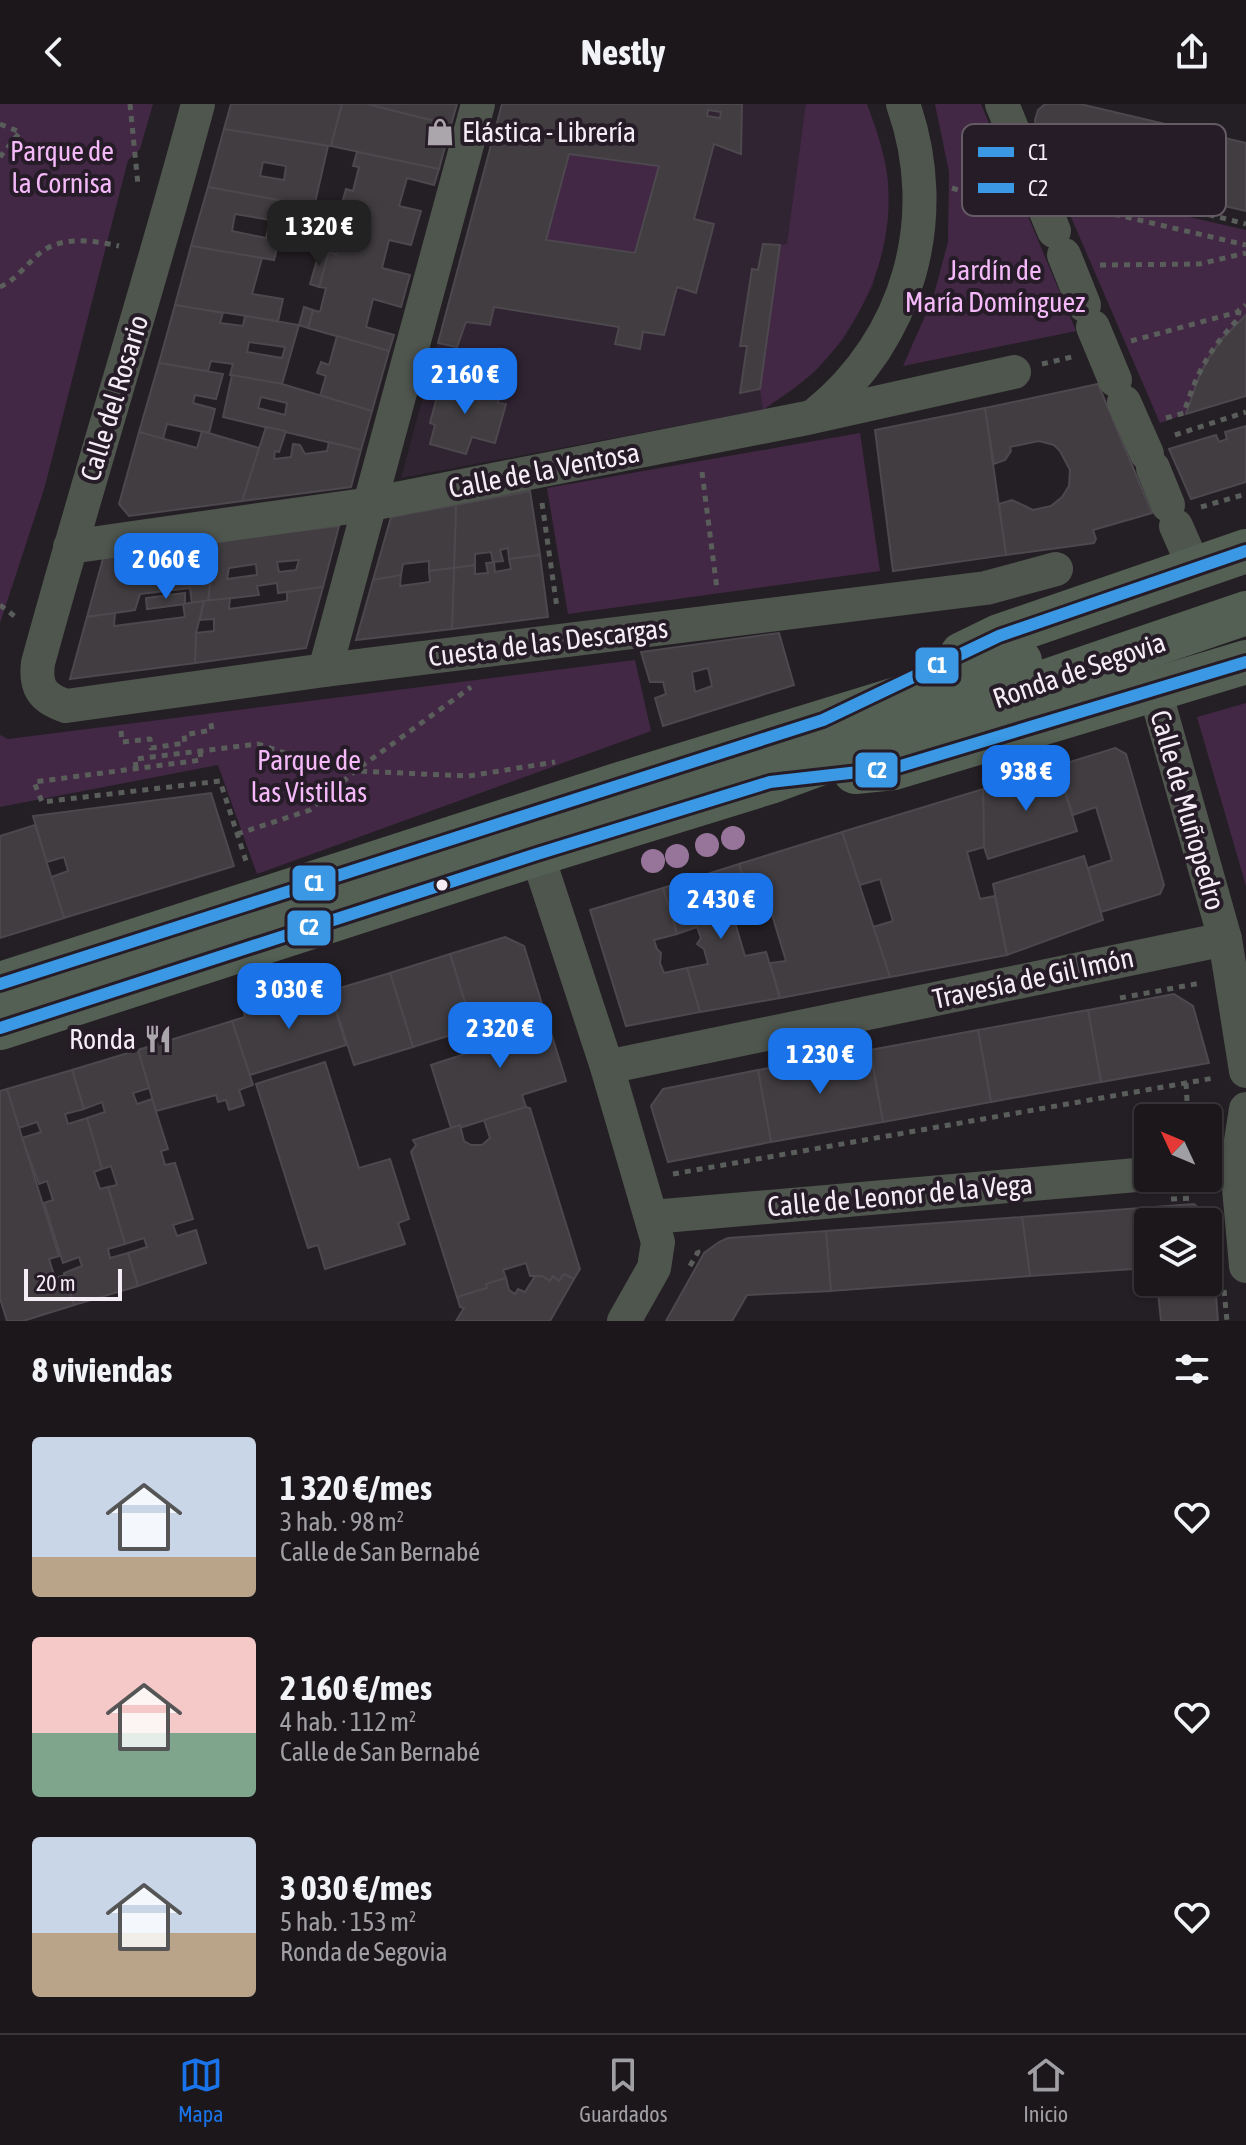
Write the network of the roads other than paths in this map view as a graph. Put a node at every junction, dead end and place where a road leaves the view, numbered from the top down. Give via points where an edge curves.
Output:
1 (198, 104) edge
2 (478, 104) edge
3 (903, 104) edge
4 (1002, 104) edge
5 (1010, 124) edge
6 (1048, 216) edge
7 (1029, 368) road end
8 (812, 417) junction
9 (371, 504) junction
10 (70, 547) junction
11 (1246, 551) edge
12 (1194, 567) junction
13 (1056, 569) dead end
14 (1246, 598) edge
15 (1246, 613) edge
16 (1246, 662) edge
17 (325, 670) junction
18 (1155, 691) junction
19 (43, 692) joint
20 (823, 720) junction
21 (770, 782) junction
22 (537, 854) junction
23 (1225, 939) junction
24 (0, 984) edge
25 (0, 1028) edge
26 (607, 1067) junction
27 (1232, 1070) edge
28 (1246, 1109) edge
29 (1223, 1167) edge
30 (1134, 1175) edge
31 (652, 1217) junction
32 (1246, 1266) edge
33 (624, 1321) edge

1 - 10 street, Calle del Rosario
2 - 9 street
3 - 8 street via 919,177 921,216 913,266 897,313 876,351
4 - 5 street
6 - 12 street via 1087,329 1180,509
7 - 8 street, Calle de la Ventosa
8 - 9 street, Calle de la Ventosa
9 - 10 street, Calle de la Ventosa
9 - 17 street
10 - 19 street, Calle del Rosario via 38,663 36,678
11 - 12 main road
12 - 20 main road via 999,636
13 - 17 street, Cuesta de las Descargas via 986,588
14 - 20 main road, Ronda de Segovia
15 - 21 main road, Ronda de Segovia
16 - 18 main road
17 - 19 street, Cuesta de las Descargas via 66,706
18 - 21 main road via 894,768
18 - 23 street, Calle de Muñopedro
20 - 24 main road, Ronda de Segovia
21 - 22 main road, Ronda de Segovia
22 - 25 main road, Ronda de Segovia
22 - 26 street
23 - 26 street, Travesía de Gil Imón
23 - 27 street, Calle de Muñopedro
26 - 31 street
28 - 29 street
29 - 32 street
30 - 31 street, Calle de Leonor de la Vega
31 - 33 street via 657,1258

